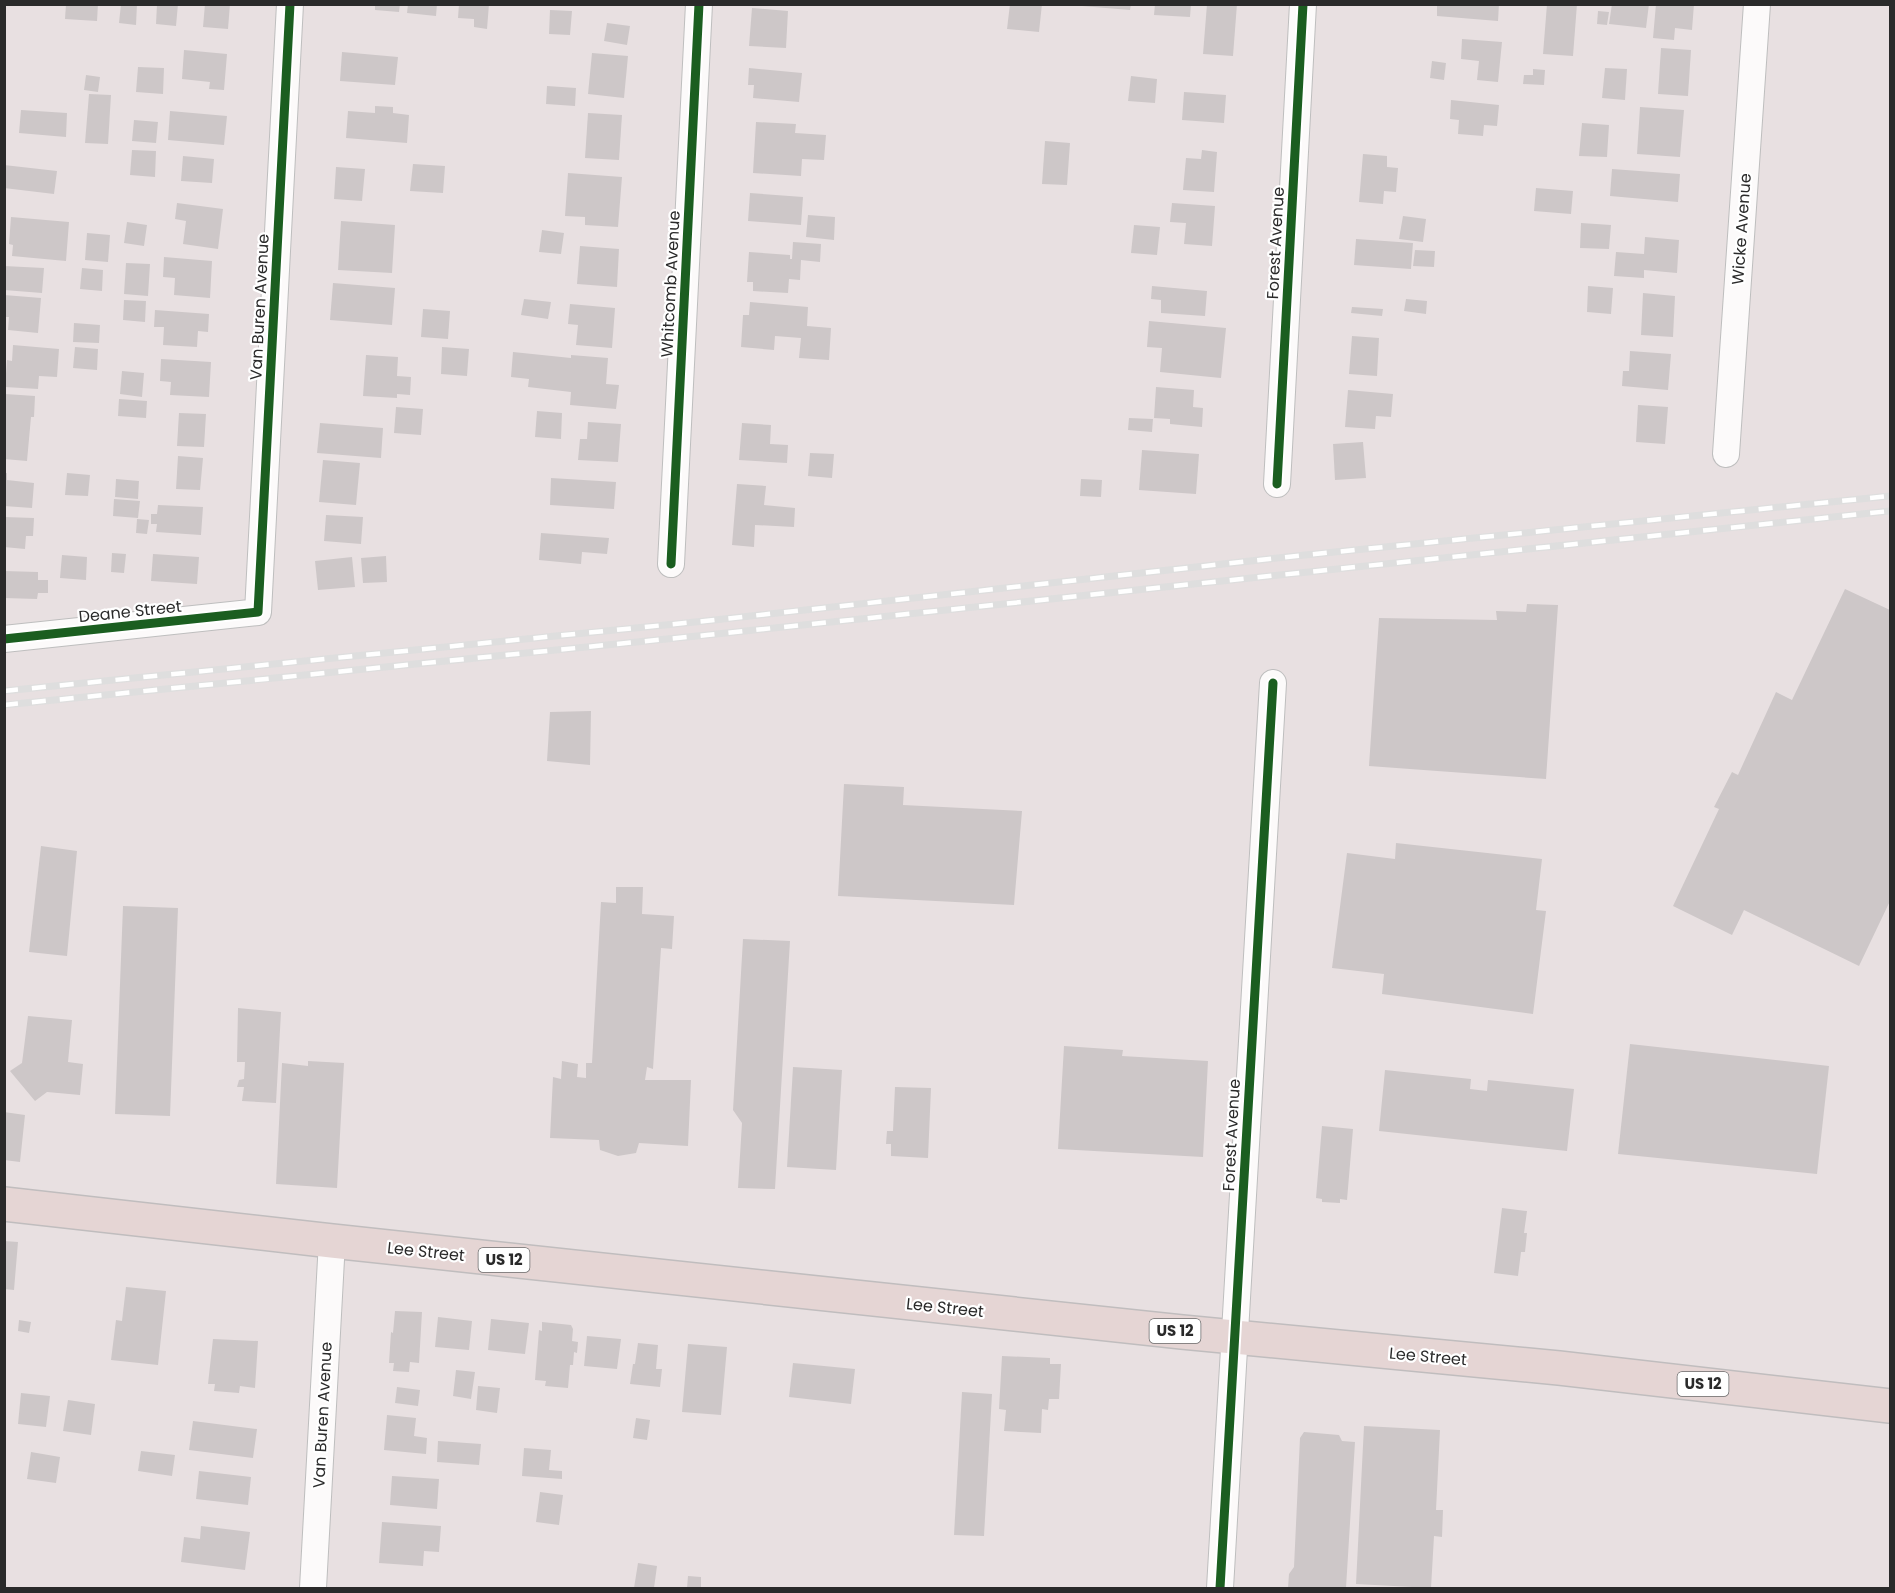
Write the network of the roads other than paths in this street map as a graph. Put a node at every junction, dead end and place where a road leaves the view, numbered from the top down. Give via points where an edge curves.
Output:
1 (290, 4) edge
2 (699, 4) edge
3 (1303, 4) edge
4 (1757, 4) edge
5 (1726, 454) dead end
6 (1277, 484) dead end
7 (671, 564) dead end
8 (258, 612) joint
9 (4, 639) edge
10 (1273, 683) dead end
11 (4, 1204) edge
12 (332, 1241) junction
13 (1233, 1338) junction
14 (1889, 1406) edge
15 (313, 1588) edge
16 (1220, 1588) edge

1 - 8 street, Van Buren Avenue
2 - 7 street, Whitcomb Avenue
3 - 6 street, Forest Avenue
4 - 5 street, Wicke Avenue
8 - 9 street, Deane Street
10 - 13 street, Forest Avenue
11 - 12 main road, Lee Street / US 12
12 - 13 main road, Lee Street / US 12
12 - 15 street, Van Buren Avenue
13 - 14 main road, Lee Street / US 12 via 1559,1368
13 - 16 street, Forest Avenue

